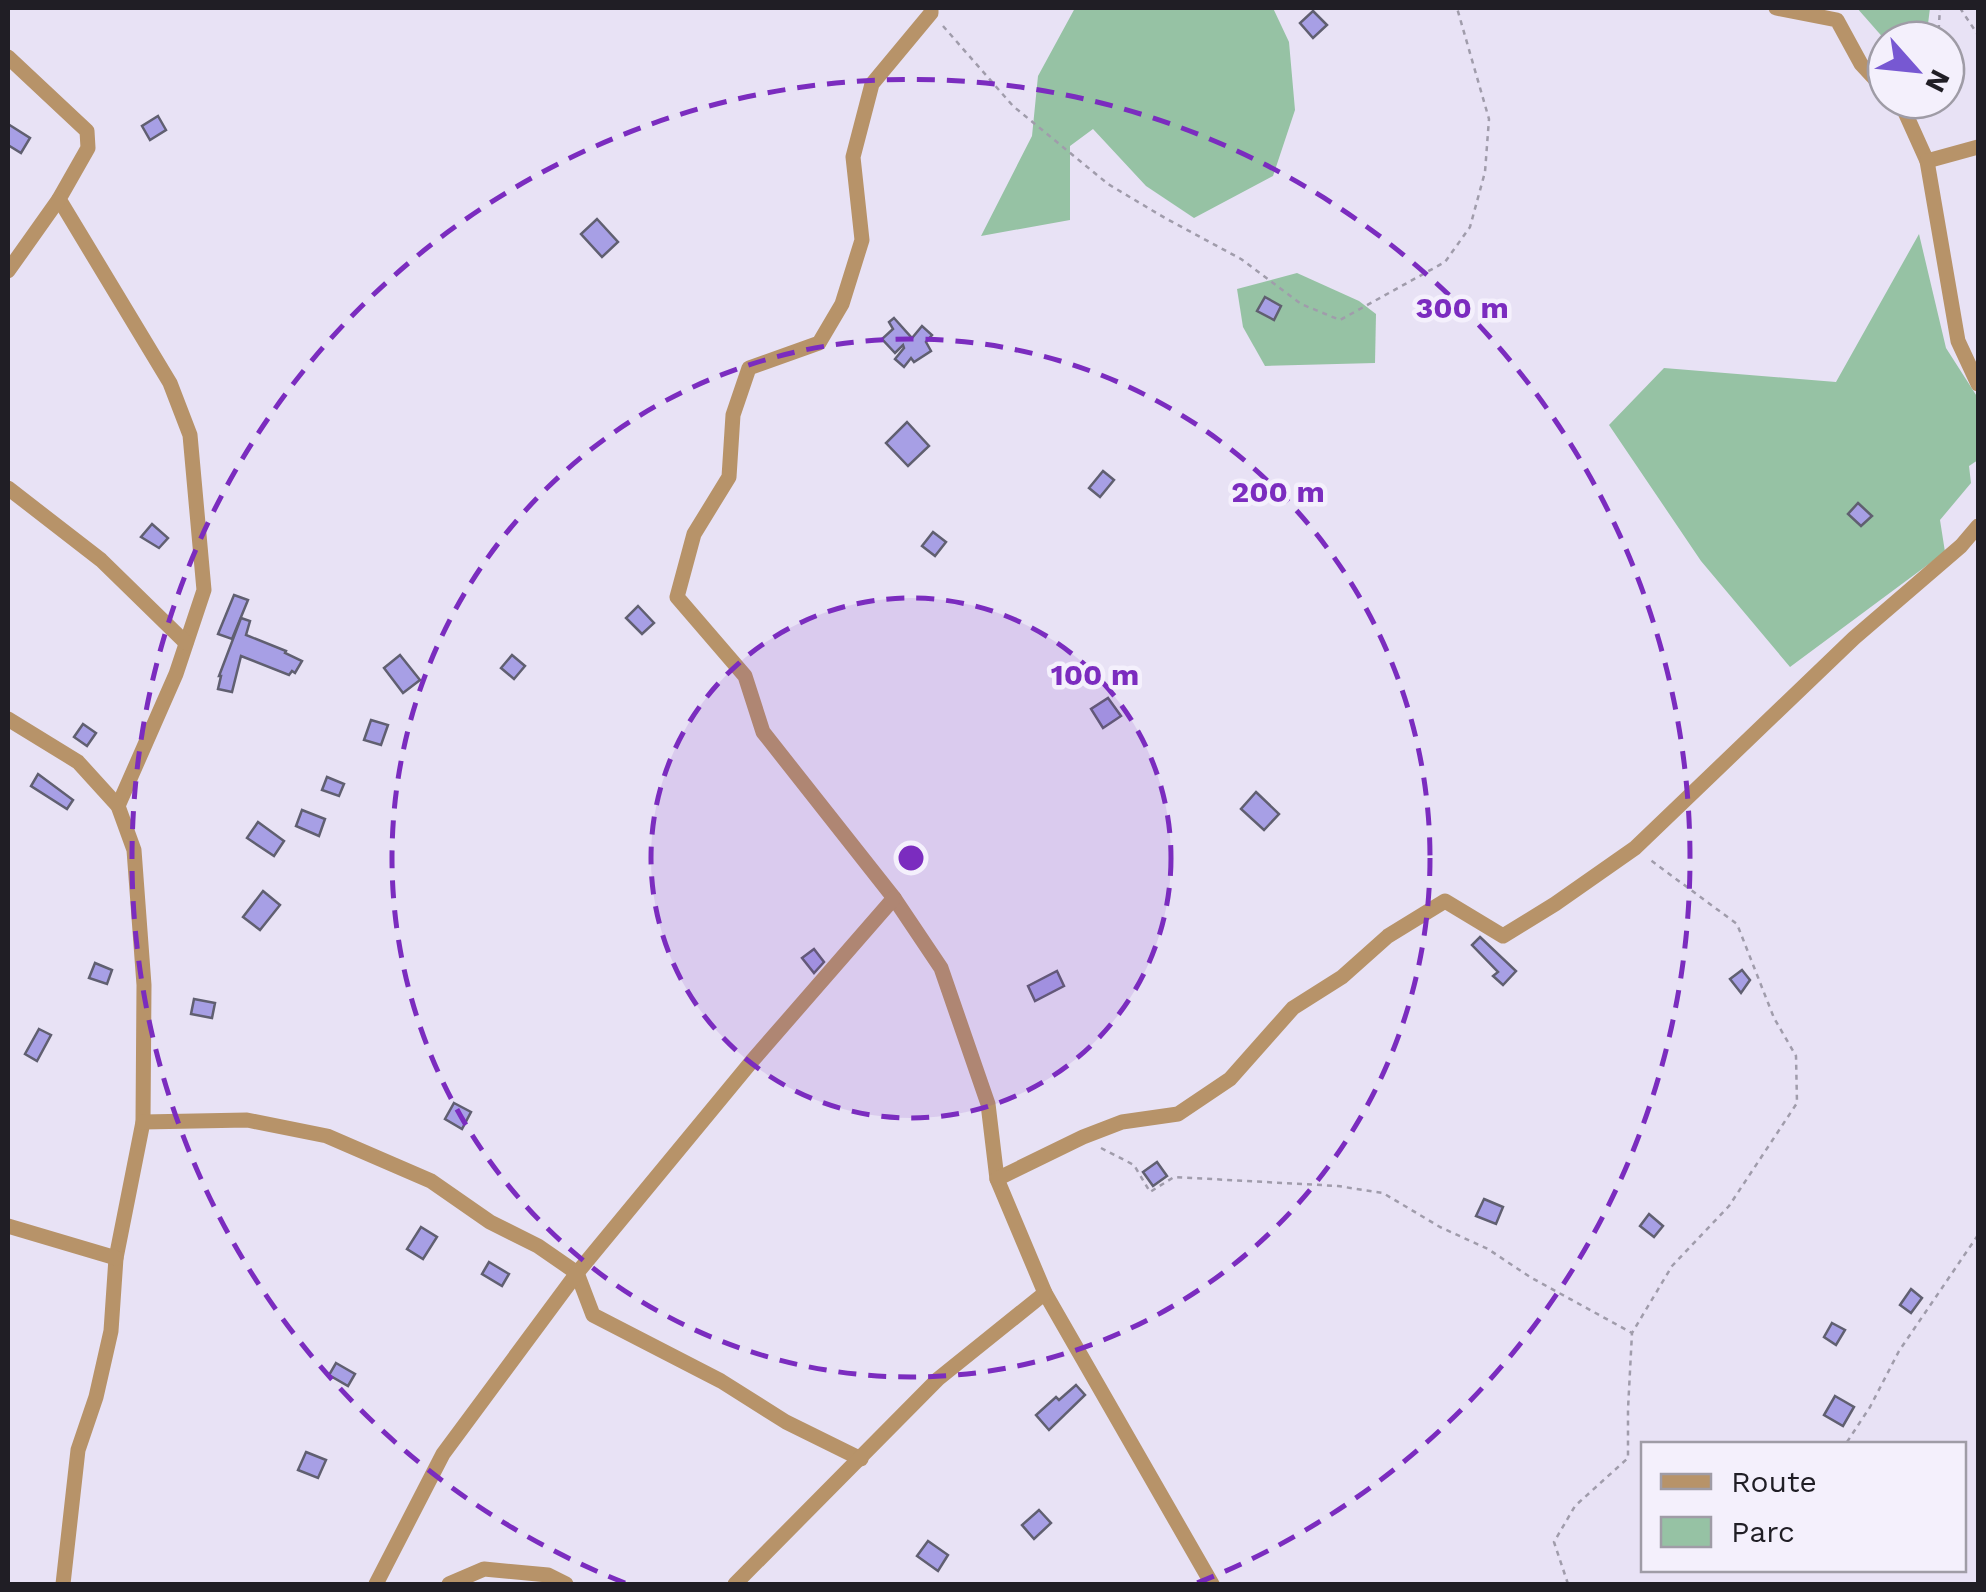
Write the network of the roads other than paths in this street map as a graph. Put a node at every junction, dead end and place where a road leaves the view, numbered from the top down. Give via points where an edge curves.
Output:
1 (1776, 8) edge
2 (935, 9) edge
3 (1832, 14) edge
4 (8, 57) edge
5 (1866, 69) edge
6 (1908, 120) edge
7 (1978, 147) edge
8 (1926, 162) junction
9 (59, 199) junction
10 (8, 271) edge
11 (1978, 384) edge
12 (8, 488) edge
13 (1978, 526) edge
14 (186, 643) junction
15 (8, 719) edge
16 (118, 806) junction
17 (894, 898) junction
18 (143, 1122) junction
19 (996, 1179) junction
20 (8, 1226) edge
21 (116, 1258) junction
22 (577, 1273) junction
23 (1045, 1292) junction
24 (861, 1460) junction
25 (63, 1584) edge
26 (376, 1584) edge
27 (448, 1584) edge
28 (566, 1584) edge
29 (735, 1584) edge
30 (1212, 1584) edge

1 - 3 street
2 - 17 street via 872,84 853,158 862,240 842,304 819,343 749,368 734,415 729,477 694,534 677,597 746,676 763,732
3 - 5 street
4 - 9 street via 87,131 88,148
6 - 8 street
7 - 8 street
8 - 11 street via 1958,341
9 - 10 street
9 - 14 street via 170,384 190,435 204,590
12 - 14 street via 102,560
13 - 19 street via 1635,848 1556,904 1503,936 1445,901 1293,1008 1230,1079 1178,1114 1122,1122
14 - 16 street
15 - 16 street via 78,762
16 - 18 street via 134,850 144,985
17 - 19 street via 941,968 988,1104
17 - 22 street
18 - 21 street
18 - 22 street via 247,1120 327,1136 431,1182
19 - 23 street
20 - 21 street
21 - 25 street via 111,1331 78,1450
22 - 24 street via 593,1315
22 - 26 street via 442,1454
23 - 24 street via 938,1379
23 - 30 street
24 - 29 street
27 - 28 street via 484,1569 548,1575

